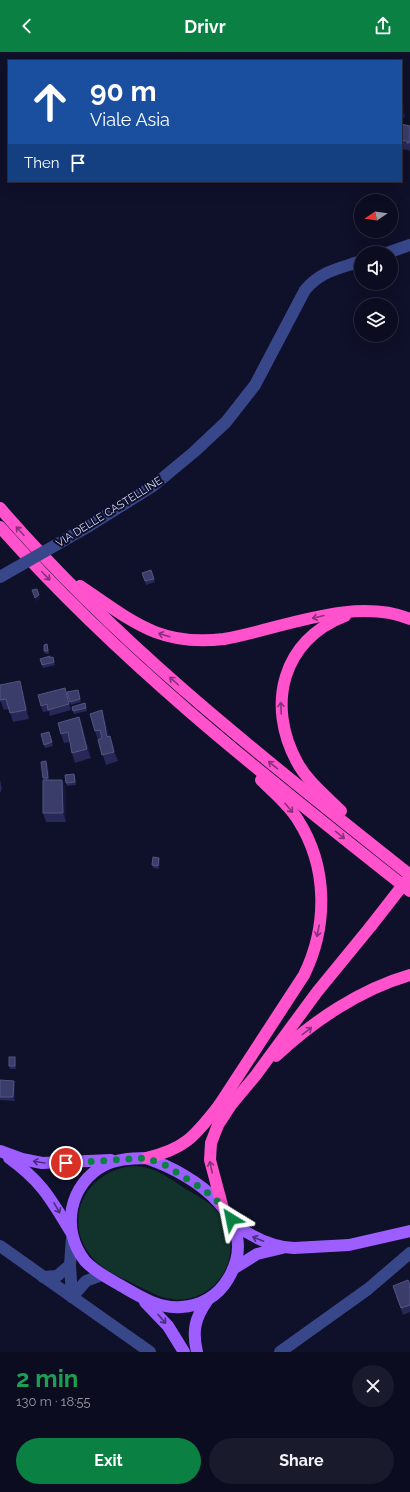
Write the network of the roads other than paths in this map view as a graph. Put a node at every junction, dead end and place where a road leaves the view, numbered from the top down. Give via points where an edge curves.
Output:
1 (410, 245) edge
2 (398, 249) edge
3 (354, 263) edge
4 (0, 508) edge
5 (0, 527) edge
6 (56, 569) junction
7 (0, 577) edge
8 (357, 612) junction
9 (410, 619) edge
10 (213, 730) junction
11 (391, 860) junction
12 (410, 876) edge
13 (410, 891) edge
14 (410, 975) edge
15 (317, 992) junction
16 (256, 1075) junction
17 (216, 1110) junction
18 (0, 1151) edge
19 (146, 1158) junction
20 (120, 1160) junction
21 (222, 1205) junction
22 (234, 1224) junction
23 (410, 1231) edge
24 (72, 1234) junction
25 (0, 1246) edge
26 (285, 1248) junction
27 (410, 1252) edge
28 (70, 1265) junction
29 (233, 1269) junction
30 (102, 1275) junction
31 (43, 1277) junction
32 (133, 1293) junction
33 (72, 1297) junction
34 (208, 1301) junction
35 (150, 1352) edge
36 (184, 1352) edge
37 (197, 1352) edge
38 (280, 1352) edge

1 - 2 street
3 - 7 street, VIA DELLE CASTELLINE, bridge via 315,278 304,290 255,385 213,434 153,486
6 -> 4 highway
5 -> 10 highway via 70,601
8 -> 6 highway via 331,614 212,641 182,640 155,633 131,621
11 -> 6 highway via 191,697 131,643
8 - 9 highway via 381,611
11 -> 8 highway via 303,772 286,739 281,710 285,676 301,647 317,631
10 -> 13 highway
10 -> 17 highway via 298,819 315,858 322,899 316,943 304,975
11 - 12 highway
12 - 15 highway, bridge
16 -> 14 highway via 283,1050 330,1014 368,992
15 - 16 highway
15 - 17 highway
21 -> 16 highway via 211,1168 211,1143 224,1114
17 - 19 highway via 197,1133 180,1147
20 -> 18 main road via 42,1163
18 -> 24 main road via 43,1188
19 - 20 main road
19 - 21 main road via 175,1171
20 - 24 main road via 106,1164 94,1172 80,1188 72,1208
21 - 22 main road
26 -> 22 main road via 255,1238
22 - 29 main road via 238,1247
23 - 26 main road via 349,1245
24 - 28 street
24 - 30 main road via 83,1257
25 - 31 street
26 - 29 main road via 257,1254
27 - 38 street via 368,1289
28 - 31 street via 57,1276
28 - 33 street
29 - 34 main road via 222,1287
30 - 32 main road
30 - 33 street via 86,1281
31 - 33 street
32 - 34 main road via 170,1307 185,1307
32 -> 36 main road via 161,1318
33 - 35 street
34 - 37 main road via 197,1316 195,1324

